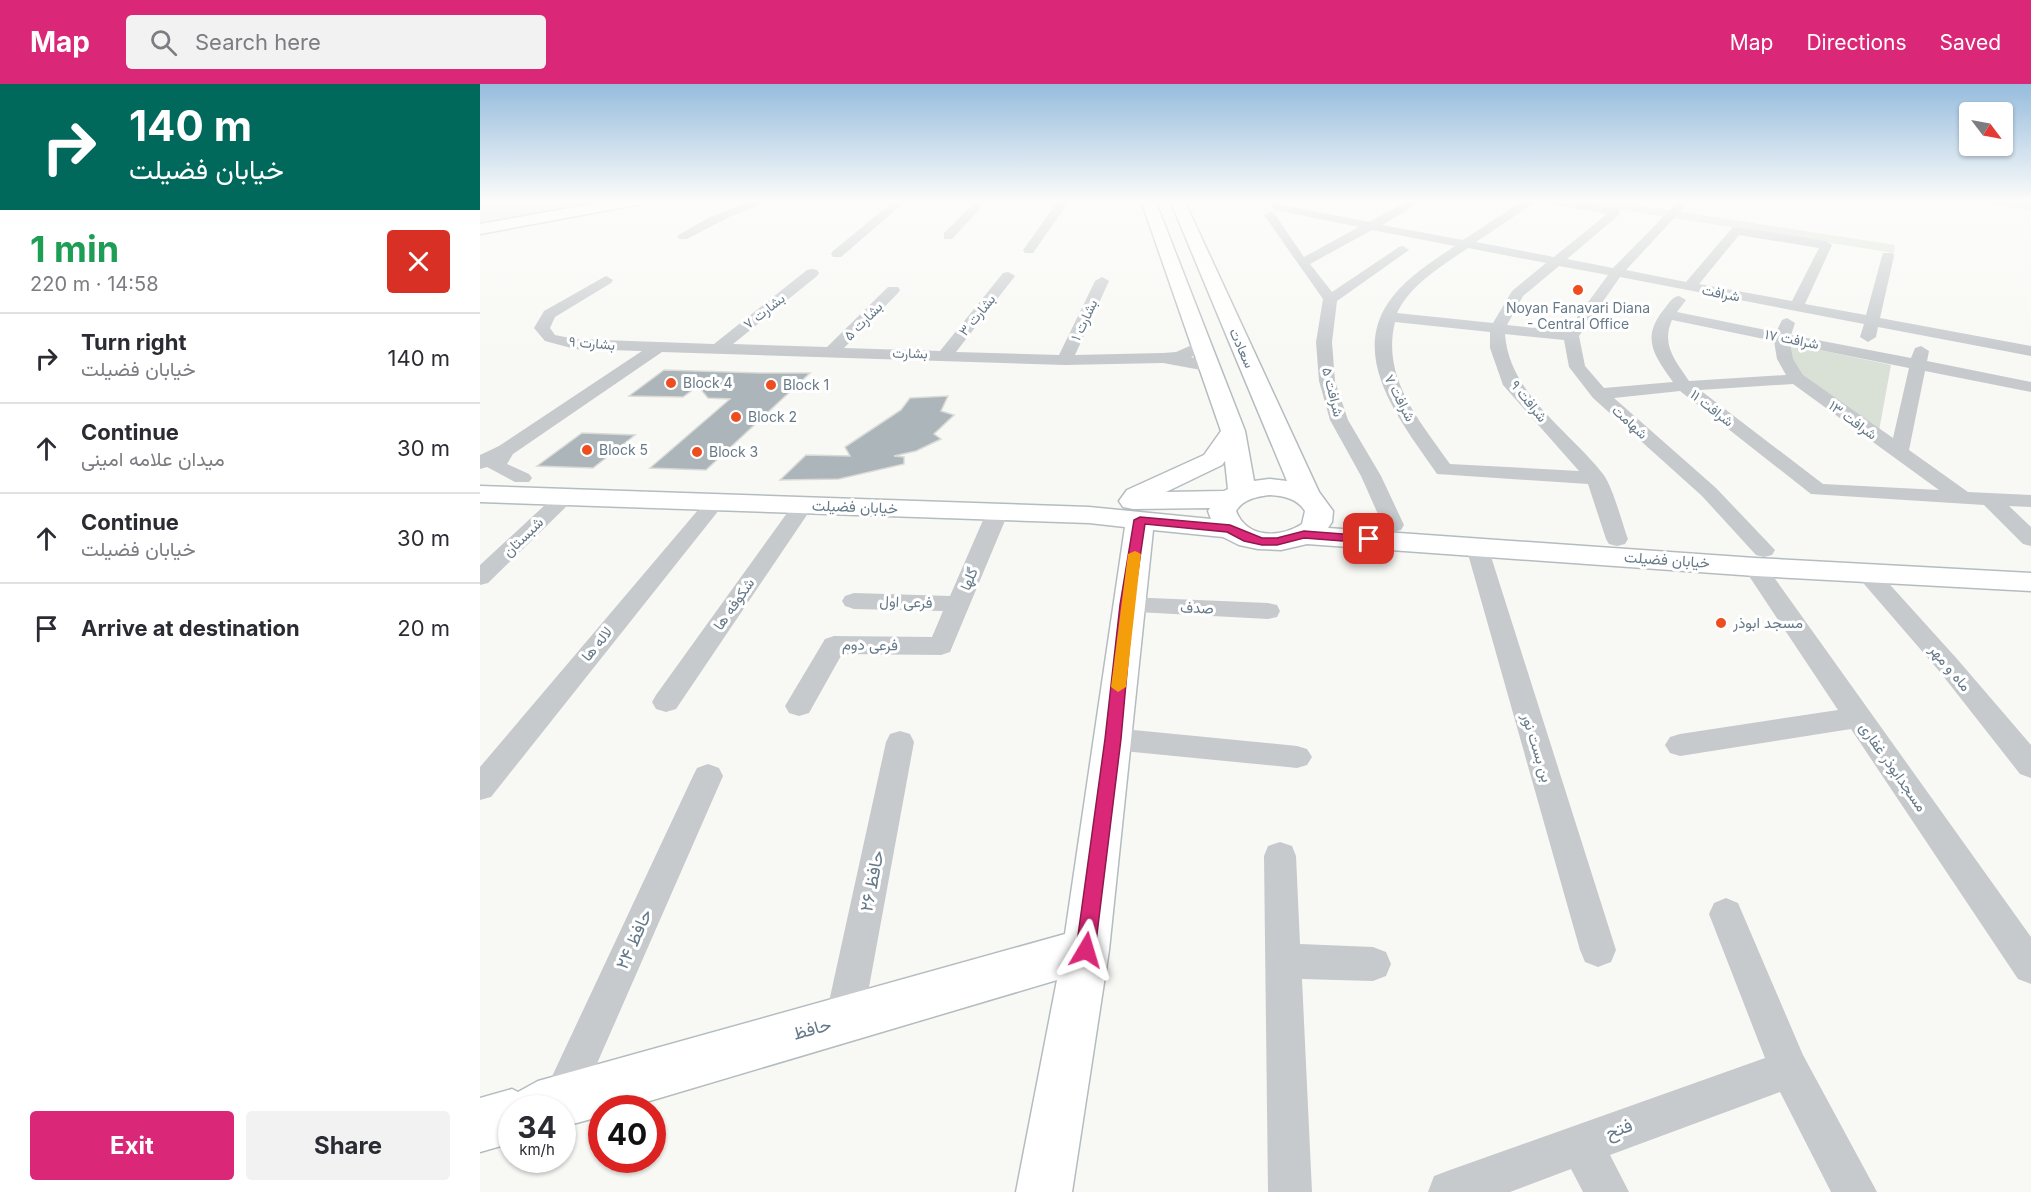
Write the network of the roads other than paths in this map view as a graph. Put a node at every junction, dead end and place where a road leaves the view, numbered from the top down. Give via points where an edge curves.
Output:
1 (840, 252) edge
2 (1164, 252) edge
3 (1200, 252) edge
4 (1294, 252) edge
5 (1323, 252) edge
6 (1400, 252) edge
7 (1457, 252) edge
8 (1505, 252) edge
9 (1569, 252) edge
10 (1636, 252) edge
11 (1719, 252) edge
12 (1823, 252) edge
13 (837, 254) dead end
14 (1888, 256) dead end
15 (1558, 261) junction
16 (1302, 263) junction
17 (812, 273) dead end
18 (1616, 273) junction
19 (1008, 276) dead end
20 (606, 280) dead end
21 (1102, 281) dead end
22 (893, 290) dead end
23 (1684, 293) junction
24 (1330, 299) junction
25 (1792, 314) junction
26 (1667, 315) junction
27 (1390, 317) junction
28 (1873, 322) junction
29 (1497, 329) junction
30 (1571, 336) junction
31 (1781, 337) junction
32 (1201, 346) junction
33 (658, 347) junction
34 (716, 350) junction
35 (832, 351) junction
36 (2031, 351) edge
37 (1863, 353) junction
38 (946, 354) junction
39 (1919, 357) junction
40 (1163, 358) junction
41 (1065, 360) junction
42 (1211, 373) junction
43 (1797, 380) junction
44 (1684, 386) junction
45 (2031, 387) edge
46 (1599, 394) junction
47 (1233, 431) junction
48 (506, 450) junction
49 (1899, 453) junction
50 (1290, 458) junction
51 (480, 463) edge
52 (1238, 464) junction
53 (480, 477) edge
54 (522, 478) junction
55 (1596, 478) junction
56 (480, 494) edge
57 (566, 496) junction
58 (1236, 496) junction
59 (1961, 496) junction
60 (1990, 499) junction
61 (716, 501) junction
62 (912, 501) junction
63 (2031, 501) edge
64 (802, 506) junction
65 (998, 511) junction
66 (1132, 511) junction
67 (1310, 516) junction
68 (1393, 525) junction
69 (1230, 529) junction
70 (1617, 539) junction
71 (2031, 539) edge
72 (1477, 547) junction
73 (1760, 558) junction
74 (2031, 561) edge
75 (1866, 572) junction
76 (480, 578) edge
77 (2031, 582) edge
78 (854, 601) dead end
79 (959, 604) junction
80 (1126, 605) junction
81 (1268, 611) dead end
82 (941, 646) joint
83 (666, 702) dead end
84 (799, 706) dead end
85 (1858, 717) junction
86 (1113, 739) junction
87 (900, 742) dead end
88 (1680, 745) dead end
89 (1297, 757) dead end
90 (2031, 766) edge
91 (708, 776) dead end
92 (480, 788) edge
93 (1280, 856) dead end
94 (1726, 914) dead end
95 (1086, 950) junction
96 (1598, 950) dead end
97 (1283, 961) junction
98 (1373, 964) dead end
99 (2031, 967) edge
100 (844, 1020) junction
101 (1789, 1068) junction
102 (543, 1095) edge
103 (576, 1097) edge
104 (498, 1120) edge
105 (480, 1125) edge
106 (1580, 1143) junction
107 (1044, 1192) edge
108 (1290, 1192) edge
109 (1450, 1192) edge
110 (1607, 1192) edge
111 (1855, 1192) edge

1 - 13 street
2 - 32 street
3 - 50 street, سعادت
4 - 16 street
5 - 16 street
6 - 24 street
7 - 27 street, شرافت ۷ via 1405,292
8 - 15 street, شرافت
9 - 15 street
10 - 18 street
11 - 23 street, شرافت ۱۱
12 - 25 street, شرافت ۱۱
14 - 28 street
15 - 18 street, شرافت
15 - 29 street via 1517,294
16 - 24 street
17 - 34 street, بشارت ۷
18 - 23 street, شرافت
18 - 30 street
19 - 38 street, بشارت ۳
20 - 33 street, بشارت ۹ via 549,314 542,328 550,338 575,344
21 - 41 street, بشارت ۱
22 - 35 street, بشارت ۵
23 - 25 street, شرافت
23 - 26 street, شرافت ۱۱
24 - 68 street, شرافت ۵ via 1324,342 1327,381 1339,420
25 - 28 street, شرافت
25 - 31 street
26 - 31 street, شرافت ۱۷
26 - 44 street, شرافت ۱۱ via 1659,332 1659,351
27 - 29 street
27 - 55 street, شرافت ۷ via 1383,340 1387,375 1444,470
28 - 36 street, شرافت
28 - 37 street
29 - 30 street
29 - 55 street, شرافت ۹ via 1498,348 1512,385
30 - 46 street, شهامت via 1577,368
31 - 37 street, شرافت ۱۷
31 - 43 street, شرافت ۱۳ via 1781,351
32 - 40 street via 1180,356
32 - 42 street
33 - 34 street, بشارت
33 - 48 street
34 - 35 street, بشارت
35 - 38 street, بشارت
37 - 39 street, شرافت ۱۷
38 - 41 street, بشارت
39 - 45 street, شرافت ۱۷
39 - 49 street
40 - 41 street, بشارت
40 - 42 street via 1208,367
42 - 47 street
43 - 44 street
43 - 49 street, شرافت ۱۳
44 - 46 street
44 - 59 street, شرافت ۱۱ via 1818,490
46 - 73 street, شهامت via 1709,492
47 - 52 street
47 - 66 street via 1213,460 1168,483
48 - 51 street
48 - 54 street via 496,465
49 - 59 street, شرافت ۱۳
50 - 52 street via 1283,468 1268,475 1249,472
50 - 67 street, سعادت
52 - 58 street
53 - 54 street, خیابان فضیلت
54 - 62 street, خیابان فضیلت
55 - 70 street
56 - 57 street, خیابان فضیلت
57 - 61 street, خیابان فضیلت
57 - 76 street, شبستان
58 - 66 street, خیابان فضیلت
58 - 67 street via 1255,488 1296,491
58 - 69 street via 1222,512
59 - 60 street
60 - 63 street
60 - 71 street
61 - 64 street, خیابان فضیلت
61 - 92 street, لاله ها
62 - 64 street, خیابان فضیلت
62 - 65 street, خیابان فضیلت
62 - 66 street, خیابان فضیلت
64 - 83 street, شکوفه ها
65 - 66 street, خیابان فضیلت
65 - 79 street, گلها
66 - 69 street, خیابان فضیلت
66 - 80 street
67 - 68 street, خیابان فضیلت
67 - 69 street via 1284,540 1262,541
67 - 72 street, خیابان فضیلت
68 - 70 street, خیابان فضیلت
70 - 73 street, خیابان فضیلت
72 - 73 street, خیابان فضیلت
72 - 96 street, بن بست نور
73 - 74 street, خیابان فضیلت
73 - 75 street, خیابان فضیلت
73 - 85 street, مسجدابوذر غفاری
75 - 77 street, خیابان فضیلت
75 - 90 street, ماه و مهر
78 - 79 street, فرعی اول
79 - 82 street, گلها
80 - 81 street, صدف
80 - 86 street
82 - 84 street, فرعی دوم via 834,645
85 - 88 street
85 - 99 street, مسجدابوذر غفاری
86 - 89 street
86 - 95 street
87 - 100 street, حافظ ۲۶
91 - 102 street, حافظ ۲۴
93 - 97 street
94 - 101 street
95 - 100 street, حافظ
95 - 107 street
97 - 98 street
97 - 108 street
100 - 103 street, حافظ
101 - 106 street, فتح
101 - 111 street
104 - 105 street, حافظ
106 - 109 street, فتح
106 - 110 street

